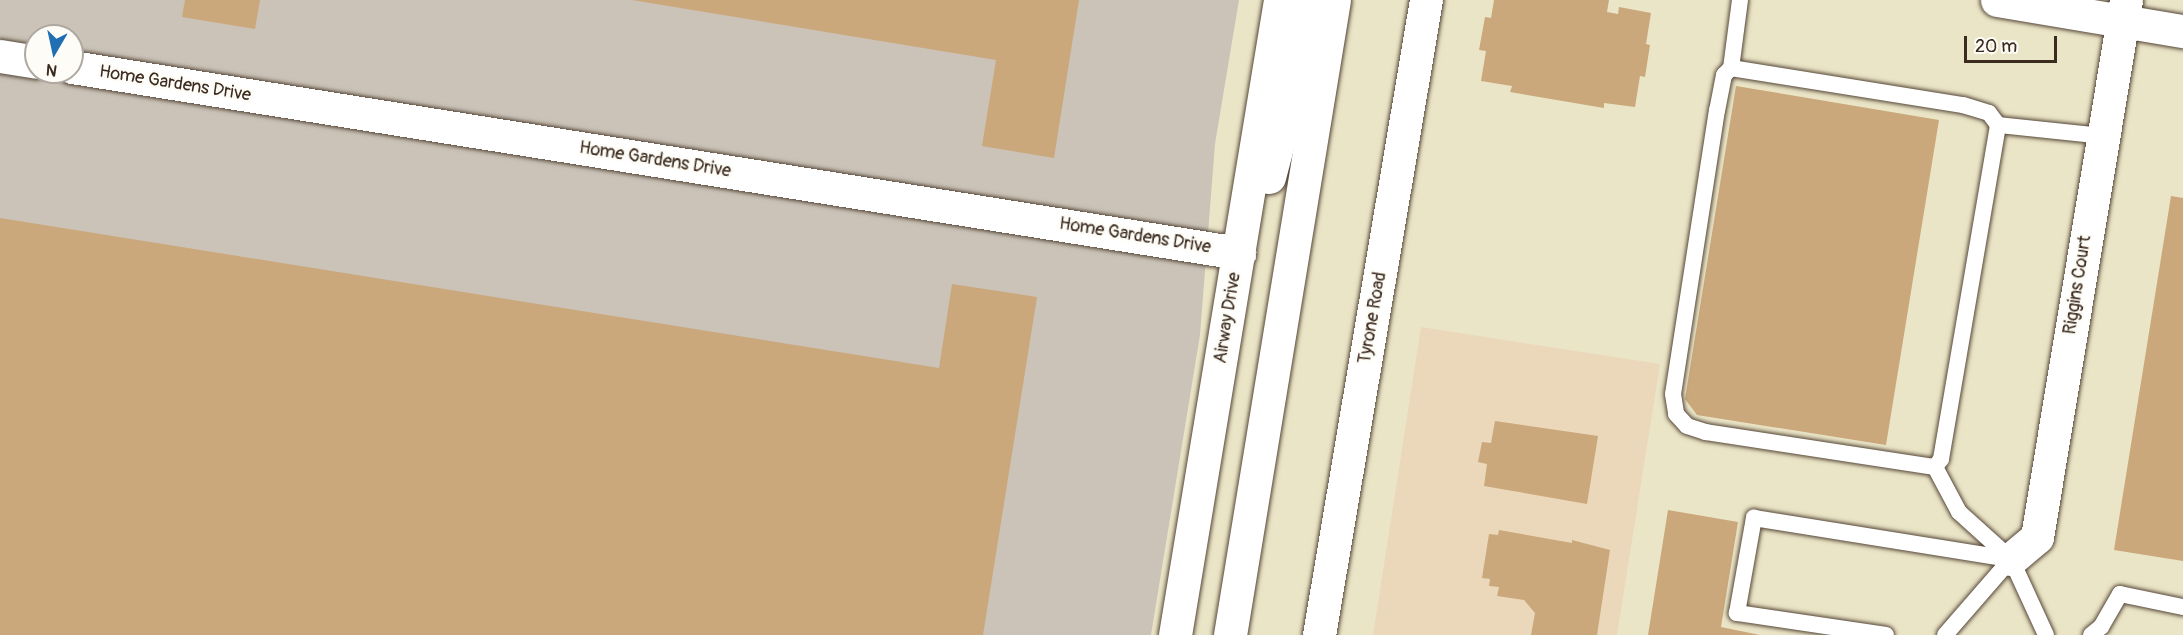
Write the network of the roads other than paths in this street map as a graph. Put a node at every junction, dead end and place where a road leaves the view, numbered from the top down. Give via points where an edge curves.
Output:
1 (1280, 0) edge
2 (1308, 0) edge
3 (1334, 0) edge
4 (1426, 0) edge
5 (1740, 0) edge
6 (1997, 0) edge
7 (2124, 10) edge
8 (2183, 31) edge
9 (0, 56) edge
10 (24, 60) edge
11 (1731, 69) junction
12 (84, 70) edge
13 (1998, 125) junction
14 (2103, 136) junction
15 (1239, 253) junction
16 (1935, 467) junction
17 (2011, 559) junction
18 (2183, 607) edge
19 (1175, 635) edge
20 (1230, 635) edge
21 (1319, 635) edge
22 (1886, 635) edge
23 (1945, 635) edge
24 (2046, 635) edge
25 (2091, 635) edge

1 - 15 street, Airway Drive
2 - 15 street via 1278,148
3 - 20 street
4 - 21 street, Tyrone Road
5 - 11 lane
6 - 7 street
7 - 8 street
7 - 14 street, Riggins Court
9 - 10 street
11 - 13 lane via 1963,105 1989,113
11 - 16 lane via 1724,75 1717,111 1673,394 1676,414 1688,426 1706,432
12 - 15 street, Home Gardens Drive
13 - 14 lane
13 - 16 lane via 1941,459
14 - 17 street, Riggins Court via 2037,537
15 - 19 street, Airway Drive
16 - 17 lane via 1959,512
17 - 22 lane via 1754,518 1737,613
17 - 23 lane
17 - 24 lane
18 - 25 lane via 2120,594 2101,627

